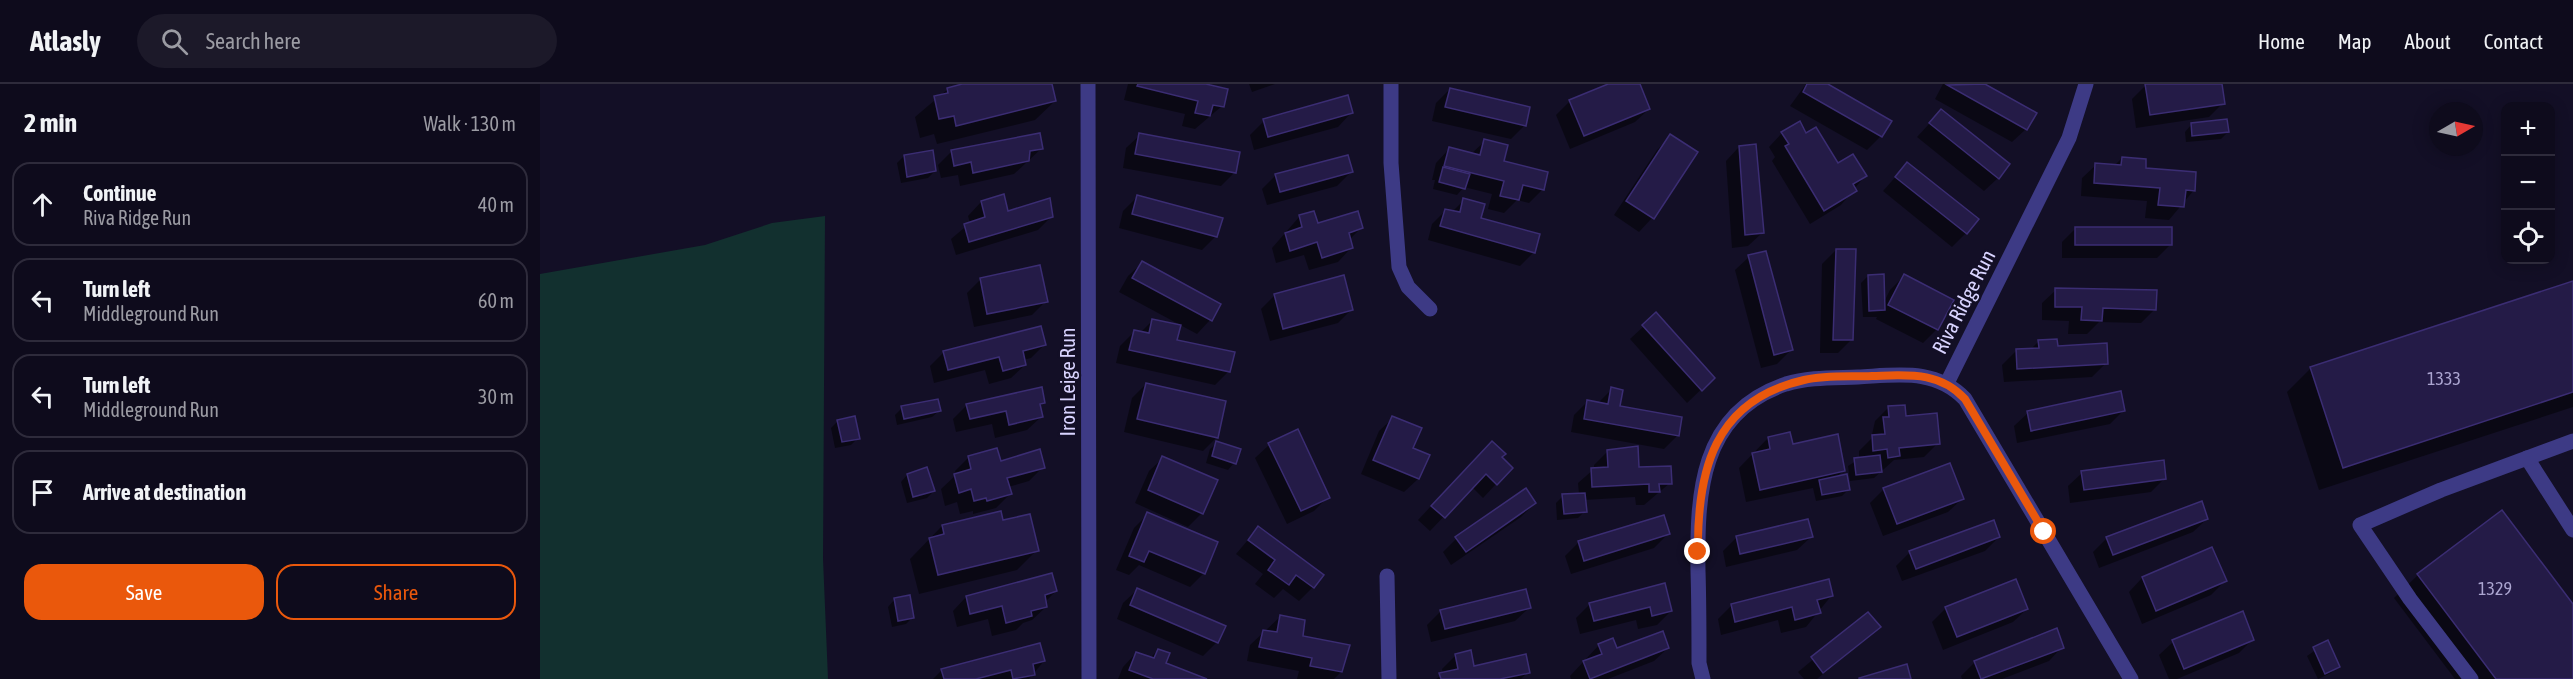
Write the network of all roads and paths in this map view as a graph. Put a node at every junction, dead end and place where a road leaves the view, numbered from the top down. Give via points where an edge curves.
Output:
1 (1088, 84) edge
2 (1391, 84) edge
3 (2086, 84) edge
4 (1430, 309) dead end
5 (1947, 383) junction
6 (2573, 441) edge
7 (2527, 458) junction
8 (2573, 530) edge
9 (1387, 576) dead end
10 (1089, 679) edge
11 (1389, 679) edge
12 (1704, 679) edge
13 (2131, 679) edge
14 (2471, 679) edge

1 - 10 street, Iron Leige Run
2 - 4 street via 1391,163 1399,267 1408,287
3 - 5 street, Riva Ridge Run via 2069,138
5 - 12 street via 1926,375 1807,379 1774,390 1736,416 1718,439 1703,476 1698,509 1700,663
5 - 13 street, Riva Ridge Run via 1965,399
6 - 7 street
7 - 8 street
7 - 14 street via 2360,525
9 - 11 street

